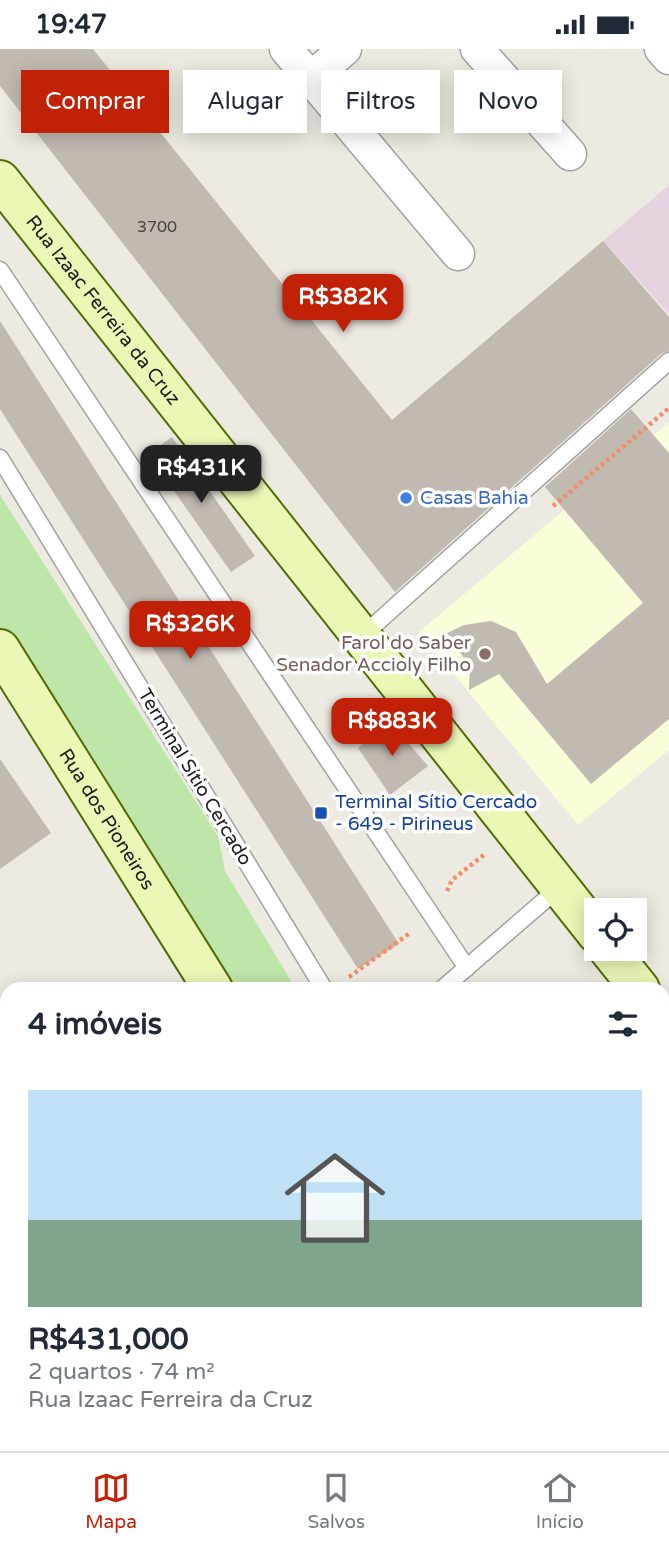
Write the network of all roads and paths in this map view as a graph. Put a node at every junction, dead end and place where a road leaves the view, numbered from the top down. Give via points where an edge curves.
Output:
1 (286, 49) edge
2 (345, 49) edge
3 (477, 49) edge
4 (661, 49) edge
5 (669, 58) edge
6 (312, 78) junction
7 (570, 154) dead end
8 (0, 180) edge
9 (458, 254) dead end
10 (0, 270) edge
11 (669, 361) edge
12 (0, 458) edge
13 (361, 637) junction
14 (0, 649) edge
15 (560, 887) junction
16 (584, 917) edge
17 (618, 961) edge
18 (467, 968) junction
19 (209, 982) edge
20 (320, 982) edge
21 (450, 982) edge
22 (634, 982) edge

1 - 6 street
2 - 6 street
3 - 7 street
4 - 5 street
6 - 9 street
8 - 13 main road, Rua Izaac Ferreira da Cruz
10 - 18 lane
11 - 13 lane
12 - 20 lane, Terminal Sítio Cercado
13 - 15 main road, Rua Izaac Ferreira da Cruz
14 - 19 main road, Rua dos Pioneiros
15 - 16 main road, Rua Izaac Ferreira da Cruz
15 - 18 lane
17 - 22 main road
18 - 21 lane

